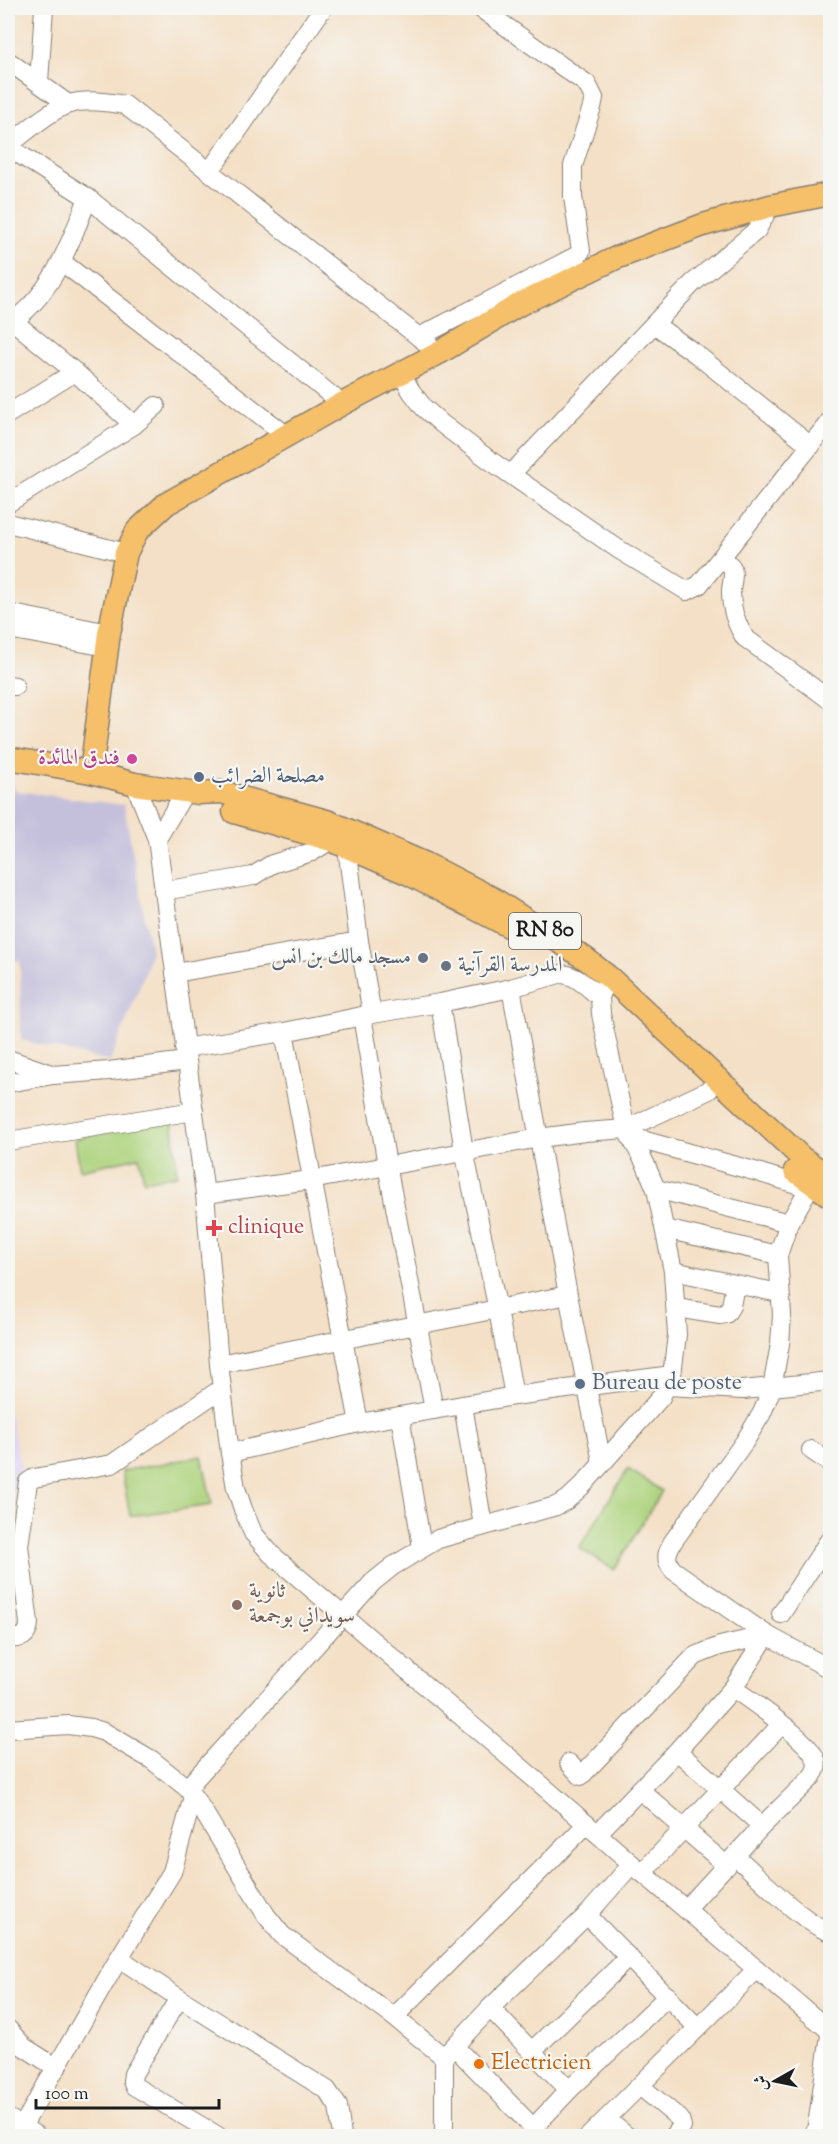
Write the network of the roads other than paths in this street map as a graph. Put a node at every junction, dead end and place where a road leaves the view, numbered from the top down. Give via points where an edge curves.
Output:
1 (44, 8) edge
2 (323, 8) edge
3 (480, 8) edge
4 (8, 61) edge
5 (39, 82) junction
6 (68, 104) junction
7 (8, 146) edge
8 (210, 171) junction
9 (831, 194) edge
10 (88, 198) junction
11 (770, 206) junction
12 (62, 262) junction
13 (10, 322) edge
14 (654, 324) junction
15 (419, 337) junction
16 (439, 352) junction
17 (75, 372) junction
18 (401, 373) junction
19 (342, 404) junction
20 (156, 406) dead end
21 (8, 414) edge
22 (831, 421) edge
23 (134, 425) junction
24 (286, 435) junction
25 (811, 446) junction
26 (511, 474) junction
27 (8, 503) edge
28 (8, 523) edge
29 (126, 553) junction
30 (721, 558) junction
31 (8, 613) edge
32 (8, 628) edge
33 (108, 640) junction
34 (831, 700) edge
35 (8, 758) edge
36 (92, 772) junction
37 (135, 784) junction
38 (192, 792) junction
39 (157, 839) junction
40 (339, 844) junction
41 (454, 888) junction
42 (163, 891) junction
43 (359, 940) junction
44 (175, 973) junction
45 (512, 988) junction
46 (602, 992) junction
47 (440, 1003) junction
48 (367, 1015) junction
49 (284, 1032) junction
50 (185, 1055) junction
51 (8, 1059) edge
52 (53, 1075) junction
53 (8, 1083) edge
54 (709, 1090) junction
55 (194, 1111) junction
56 (629, 1133) junction
57 (539, 1138) junction
58 (8, 1141) edge
59 (464, 1151) junction
60 (387, 1165) junction
61 (311, 1180) junction
62 (818, 1180) edge
63 (656, 1189) junction
64 (205, 1194) junction
65 (831, 1196) edge
66 (789, 1223) junction
67 (665, 1229) junction
68 (777, 1255) junction
69 (673, 1271) junction
70 (735, 1285) junction
71 (779, 1293) junction
72 (568, 1295) junction
73 (676, 1308) junction
74 (498, 1310) junction
75 (418, 1326) junction
76 (342, 1340) junction
77 (219, 1364) junction
78 (670, 1380) junction
79 (831, 1381) edge
80 (587, 1385) junction
81 (772, 1388) junction
82 (221, 1389) junction
83 (514, 1396) junction
84 (464, 1405) junction
85 (434, 1410) junction
86 (400, 1416) junction
87 (359, 1423) junction
88 (811, 1450) dead end
89 (230, 1453) junction
90 (602, 1462) junction
91 (831, 1463) edge
92 (483, 1526) junction
93 (831, 1539) edge
94 (13, 1547) edge
95 (422, 1547) junction
96 (781, 1614) dead end
97 (343, 1615) junction
98 (767, 1635) junction
99 (8, 1639) edge
100 (831, 1669) edge
101 (733, 1688) junction
102 (781, 1725) junction
103 (8, 1729) edge
104 (677, 1751) junction
105 (569, 1763) dead end
106 (640, 1790) junction
107 (719, 1790) junction
108 (190, 1793) junction
109 (762, 1826) junction
110 (683, 1828) junction
111 (593, 1829) junction
112 (731, 1861) junction
113 (637, 1869) junction
114 (686, 1909) junction
115 (587, 1915) junction
116 (831, 1932) edge
117 (629, 1957) junction
118 (119, 1958) junction
119 (757, 1969) junction
120 (668, 1996) junction
121 (179, 1998) junction
122 (490, 2008) junction
123 (394, 2017) junction
124 (697, 2027) junction
125 (8, 2029) edge
126 (831, 2033) edge
127 (532, 2051) junction
128 (449, 2052) junction
129 (57, 2068) junction
130 (640, 2086) junction
131 (569, 2090) junction
132 (606, 2119) junction
133 (22, 2127) edge
134 (537, 2132) edge
135 (218, 2136) edge
136 (342, 2136) edge
137 (444, 2136) edge
138 (589, 2136) edge
139 (627, 2136) edge
140 (674, 2136) edge
141 (813, 2136) edge

1 - 5 street
2 - 8 street
3 - 15 street via 587,84 592,93 592,107 573,166 581,251
4 - 5 street
5 - 6 street
6 - 7 street
6 - 8 street via 91,101 125,105
7 - 10 street
8 - 15 street
9 - 11 main road
10 - 12 street
10 - 19 street
11 - 14 street via 757,230 693,283
11 - 16 main road via 704,225 616,258 520,304
12 - 13 street via 41,293
12 - 24 street
13 - 17 street
14 - 25 street
14 - 26 street
15 - 16 street
16 - 18 main road
17 - 21 street
17 - 23 street
18 - 19 main road
18 - 26 street via 424,408
19 - 24 main road
20 - 23 street
22 - 25 street
23 - 27 street
24 - 29 main road via 166,504 137,531
25 - 30 street
26 - 30 street via 618,549 687,591 699,585
28 - 29 street
29 - 33 main road
30 - 34 street via 731,566 734,613 745,638
31 - 33 street
32 - 33 street
33 - 36 main road
35 - 36 main road, RN 80
36 - 37 main road, RN 80
37 - 38 main road, RN 80
37 - 39 street
38 - 39 street
38 - 40 main road, RN 80 via 218,807
38 - 41 main road, RN 80 via 221,792 327,821 415,859
39 - 42 street
40 - 41 main road, RN 80
40 - 42 street via 272,864 253,876
40 - 43 street
41 - 46 main road, RN 80 via 557,954
41 - 62 main road, RN 80 via 492,898 611,979 802,1158
42 - 44 street
43 - 44 street
43 - 48 street
44 - 50 street
45 - 46 street via 564,974
45 - 47 street
45 - 57 street
46 - 54 main road, RN 80
46 - 56 street via 605,1037
47 - 48 street
47 - 59 street
48 - 49 street
48 - 60 street
49 - 50 street
49 - 61 street
50 - 52 street via 109,1071
50 - 55 street
51 - 52 street
52 - 53 street
54 - 56 street
54 - 62 main road, RN 80 via 791,1168
55 - 58 street
55 - 64 street
56 - 57 street via 585,1132
56 - 62 street via 744,1168
56 - 63 street
57 - 59 street
57 - 72 street
59 - 60 street
59 - 74 street
60 - 61 street
60 - 75 street
61 - 64 street
61 - 76 street
62 - 65 main road, RN 80
62 - 66 street
63 - 66 street
63 - 67 street
64 - 77 street
66 - 68 street
67 - 68 street
67 - 69 street
68 - 71 street
69 - 70 street
69 - 73 street
70 - 71 street
70 - 73 street via 729,1311 724,1315
71 - 81 street via 780,1344
72 - 74 street
72 - 80 street
73 - 78 street via 677,1335
74 - 75 street
74 - 83 street
75 - 76 street
75 - 85 street
76 - 77 street
76 - 87 street
77 - 82 street
78 - 80 street
78 - 81 street via 743,1390
78 - 90 street via 661,1397
79 - 81 street
80 - 83 street
80 - 90 street
81 - 98 street via 745,1441 667,1552 667,1562 673,1570
82 - 89 street
82 - 94 street via 112,1464 28,1482
83 - 84 street
84 - 85 street
84 - 92 street
85 - 86 street
86 - 87 street
86 - 95 street
87 - 89 street
88 - 91 street
89 - 97 street via 236,1488 254,1533 271,1554
90 - 92 street via 583,1485 556,1506
92 - 95 street
93 - 96 street
94 - 99 street via 29,1630 22,1638
95 - 97 street via 373,1582
97 - 108 street
97 - 111 street
98 - 100 street
98 - 101 street
98 - 105 street via 695,1656 581,1776
101 - 102 street
101 - 104 street
102 - 107 street
102 - 109 street via 813,1753 816,1770
103 - 108 street via 68,1725 104,1732 152,1760
104 - 106 street
104 - 107 street
106 - 110 street
106 - 111 street
107 - 109 street
107 - 110 street
108 - 118 street via 172,1872
108 - 123 street via 274,1927
109 - 112 street
110 - 112 street
110 - 113 street
111 - 113 street
111 - 123 street
112 - 114 street
112 - 116 street via 820,1929
113 - 114 street
113 - 115 street
114 - 119 street
115 - 117 street
115 - 122 street
117 - 120 street
117 - 127 street
118 - 121 street
118 - 129 street
119 - 124 street
119 - 126 street
120 - 124 street
120 - 131 street
121 - 135 street via 132,2081 134,2086
121 - 136 street via 327,2090 338,2106
122 - 127 street
122 - 128 street
123 - 128 street
124 - 130 street
125 - 129 street via 24,2047
126 - 141 street
127 - 131 street
128 - 134 street
128 - 137 street
129 - 133 street
130 - 132 street
130 - 140 street via 680,2119 682,2126
131 - 134 street
132 - 138 street
132 - 139 street

